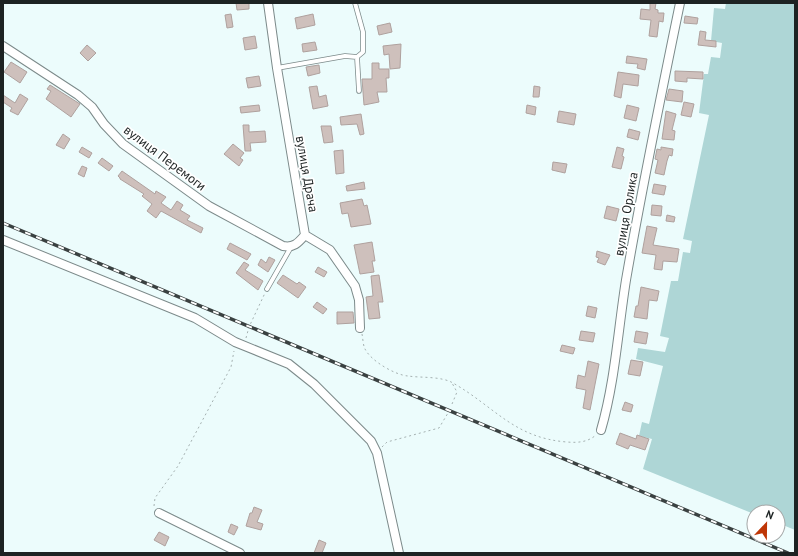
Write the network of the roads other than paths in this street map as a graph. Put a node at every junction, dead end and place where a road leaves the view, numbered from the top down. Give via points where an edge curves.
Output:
1 (268, 3) edge
2 (355, 3) edge
3 (680, 3) edge
4 (3, 46) edge
5 (357, 57) junction
6 (277, 68) junction
7 (359, 91) dead end
8 (305, 235) junction
9 (3, 240) edge
10 (291, 247) junction
11 (268, 289) road end
12 (360, 328) road end
13 (601, 430) road end
14 (159, 513) road end
15 (240, 553) edge
16 (399, 553) edge

1 - 6 street, вулиця Драча
2 - 5 lane via 363,32 363,52
3 - 13 street, вулиця Орлика via 643,182 607,410
4 - 10 street, вулиця Перемоги via 78,95 92,107 123,144 209,206 283,246
5 - 6 lane via 345,56
5 - 7 lane
6 - 8 street, вулиця Драча
8 - 10 street
8 - 12 street via 330,250 354,286 359,300
9 - 16 street via 195,318 238,343 289,364 314,384 371,441 377,454
10 - 11 lane
14 - 15 street

